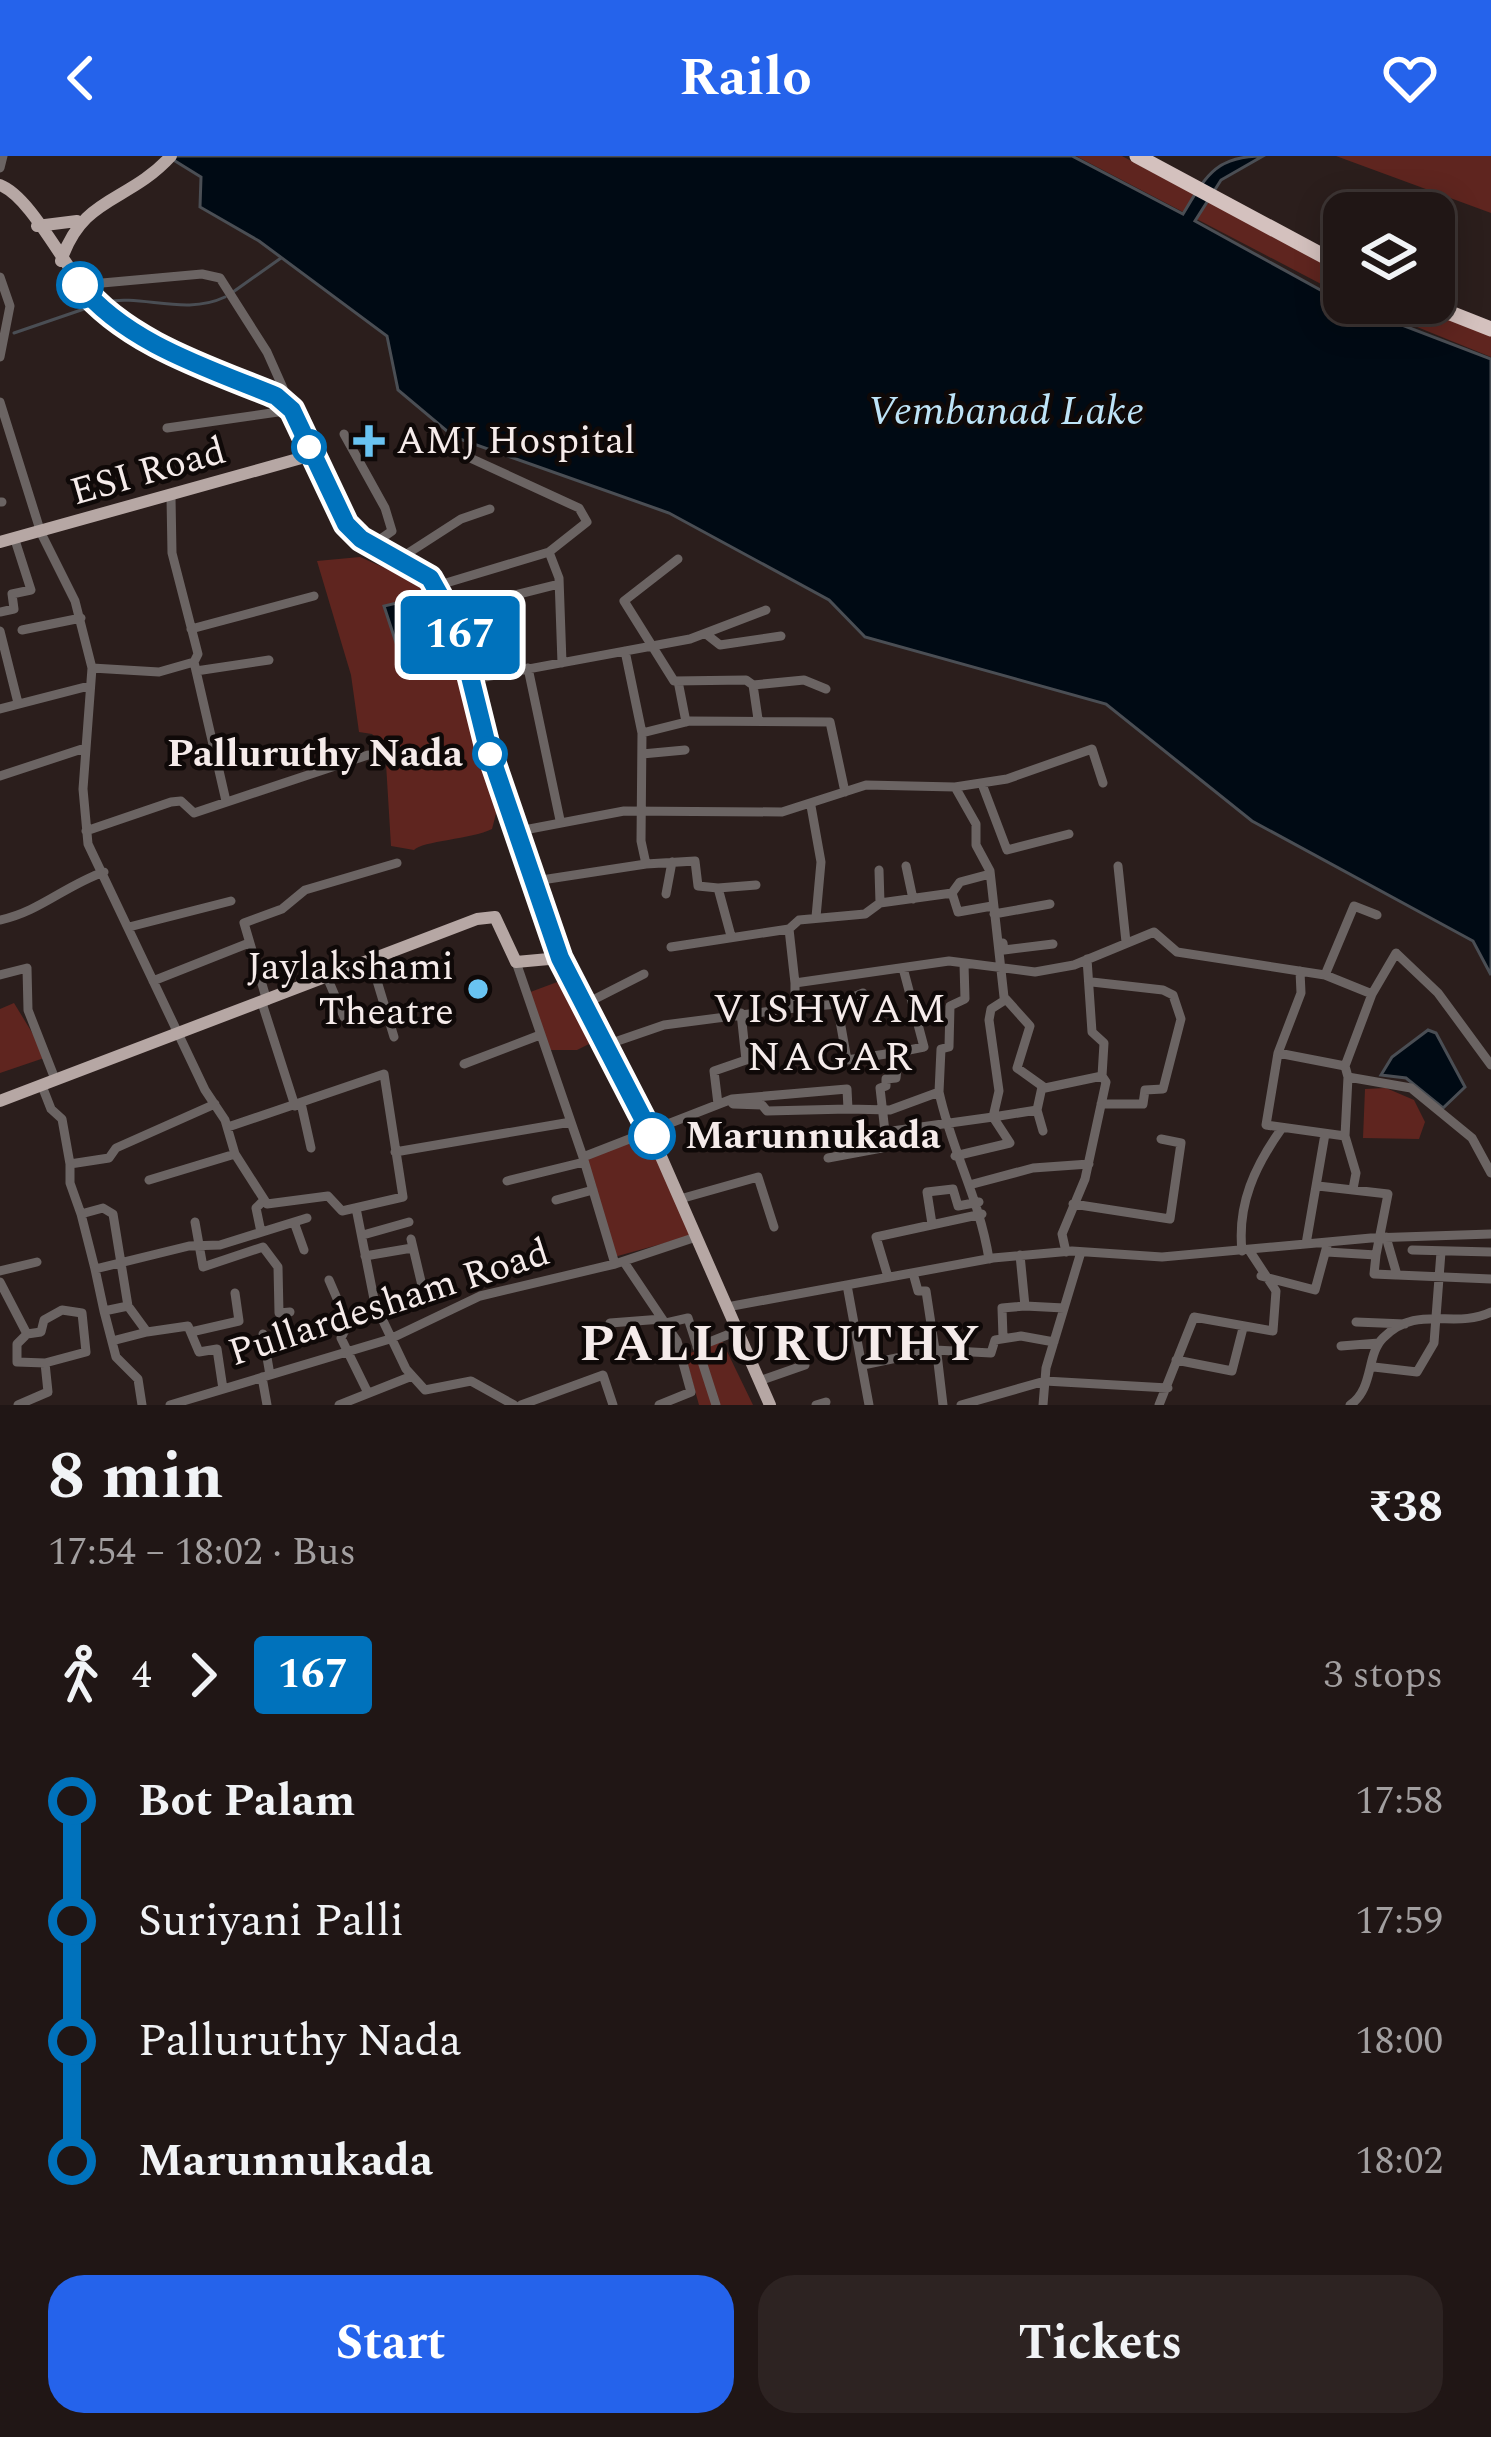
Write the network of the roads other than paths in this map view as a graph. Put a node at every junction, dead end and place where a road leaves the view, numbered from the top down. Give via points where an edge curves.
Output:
1 (4, 156) edge
2 (171, 156) edge
3 (1138, 156) edge
4 (0, 168) edge
5 (0, 185) edge
6 (78, 220) junction
7 (37, 226) junction
8 (49, 243) junction
9 (1323, 256) edge
10 (61, 261) junction
11 (0, 278) edge
12 (80, 285) junction
13 (1455, 315) edge
14 (1491, 329) edge
15 (3, 332) edge
16 (0, 357) edge
17 (276, 396) junction
18 (0, 402) edge
19 (292, 410) junction
20 (167, 428) dead end
21 (344, 434) dead end
22 (312, 455) junction
23 (468, 457) dead end
24 (171, 497) junction
25 (490, 509) dead end
26 (40, 533) junction
27 (16, 540) junction
28 (0, 542) edge
29 (372, 545) junction
30 (549, 552) junction
31 (399, 559) junction
32 (678, 559) dead end
33 (560, 584) junction
34 (436, 586) junction
35 (314, 596) dead end
36 (495, 600) dead end
37 (766, 610) dead end
38 (0, 612) edge
39 (81, 618) junction
40 (191, 629) junction
41 (22, 630) dead end
42 (0, 631) edge
43 (706, 634) junction
44 (782, 636) dead end
45 (650, 646) junction
46 (626, 651) junction
47 (268, 660) dead end
48 (562, 663) junction
49 (195, 667) junction
50 (92, 668) junction
51 (528, 668) junction
52 (474, 680) junction
53 (678, 682) junction
54 (753, 685) junction
55 (89, 686) junction
56 (826, 689) dead end
57 (18, 703) junction
58 (0, 709) edge
59 (758, 719) junction
60 (686, 722) junction
61 (642, 733) junction
62 (85, 748) junction
63 (685, 750) dead end
64 (642, 754) junction
65 (368, 755) dead end
66 (0, 776) edge
67 (1103, 783) dead end
68 (982, 784) junction
69 (956, 787) junction
70 (845, 793) junction
71 (226, 801) junction
72 (811, 806) junction
73 (641, 810) junction
74 (560, 820) junction
75 (86, 831) junction
76 (519, 831) junction
77 (1069, 834) dead end
78 (672, 862) junction
79 (398, 863) dead end
80 (646, 864) junction
81 (906, 866) dead end
82 (1118, 866) dead end
83 (879, 870) dead end
84 (104, 872) junction
85 (990, 874) junction
86 (536, 881) junction
87 (756, 885) dead end
88 (718, 888) junction
89 (952, 893) junction
90 (666, 894) dead end
91 (913, 899) junction
92 (231, 902) dead end
93 (880, 903) junction
94 (1050, 904) dead end
95 (994, 911) junction
96 (1377, 914) dead end
97 (816, 917) junction
98 (0, 920) edge
99 (130, 927) junction
100 (788, 929) junction
101 (731, 936) junction
102 (1126, 941) junction
103 (249, 943) junction
104 (1053, 944) dead end
105 (670, 946) dead end
106 (560, 958) junction
107 (1087, 959) junction
108 (371, 961) junction
109 (516, 962) junction
110 (964, 964) junction
111 (903, 968) junction
112 (1002, 968) junction
113 (1300, 971) junction
114 (644, 974) dead end
115 (0, 975) edge
116 (1325, 975) junction
117 (327, 976) junction
118 (844, 980) junction
119 (153, 981) junction
120 (1092, 982) junction
121 (795, 983) junction
122 (863, 993) dead end
123 (1372, 994) junction
124 (1005, 1000) junction
125 (842, 1001) junction
126 (264, 1002) junction
127 (583, 1005) junction
128 (796, 1008) junction
129 (741, 1013) junction
130 (344, 1017) dead end
131 (179, 1034) junction
132 (540, 1035) junction
133 (394, 1037) dead end
134 (603, 1046) junction
135 (899, 1052) junction
136 (1278, 1053) junction
137 (464, 1064) dead end
138 (1491, 1065) edge
139 (1347, 1072) junction
140 (1102, 1076) junction
141 (49, 1083) junction
142 (1042, 1087) junction
143 (939, 1092) junction
144 (732, 1099) junction
145 (0, 1101) edge
146 (215, 1104) junction
147 (298, 1104) junction
148 (1101, 1104) junction
149 (718, 1105) junction
150 (848, 1109) junction
151 (883, 1110) junction
152 (1037, 1110) junction
153 (993, 1117) junction
154 (571, 1122) junction
155 (946, 1124) junction
156 (228, 1127) junction
157 (1282, 1128) junction
158 (647, 1130) junction
159 (885, 1132) junction
160 (1043, 1132) dead end
161 (1325, 1134) junction
162 (1346, 1136) junction
163 (1161, 1139) dead end
164 (311, 1148) dead end
165 (394, 1152) junction
166 (235, 1154) junction
167 (955, 1156) junction
168 (828, 1158) dead end
169 (583, 1160) junction
170 (70, 1164) junction
171 (1089, 1164) junction
172 (1491, 1173) edge
173 (149, 1180) dead end
174 (507, 1181) dead end
175 (973, 1184) junction
176 (1318, 1186) junction
177 (1353, 1189) junction
178 (593, 1190) junction
179 (680, 1199) junction
180 (556, 1200) dead end
181 (263, 1201) junction
182 (1073, 1204) junction
183 (356, 1208) junction
184 (980, 1208) junction
185 (81, 1214) junction
186 (307, 1218) dead end
187 (195, 1222) dead end
188 (294, 1222) junction
189 (410, 1222) dead end
190 (932, 1224) junction
191 (774, 1227) dead end
192 (261, 1232) junction
193 (1491, 1234) edge
194 (363, 1235) junction
195 (696, 1237) junction
196 (1382, 1237) junction
197 (1306, 1244) junction
198 (200, 1246) junction
199 (1328, 1247) junction
200 (304, 1250) dead end
201 (1412, 1250) dead end
202 (1245, 1251) junction
203 (1066, 1252) junction
204 (1081, 1252) junction
205 (1441, 1252) junction
206 (1491, 1252) edge
207 (1376, 1255) junction
208 (365, 1256) junction
209 (1021, 1256) junction
210 (989, 1258) junction
211 (37, 1262) dead end
212 (118, 1262) junction
213 (619, 1263) junction
214 (94, 1269) junction
215 (0, 1271) edge
216 (913, 1273) junction
217 (1397, 1275) junction
218 (1261, 1276) junction
219 (888, 1277) junction
220 (1442, 1279) junction
221 (1491, 1279) edge
222 (329, 1280) dead end
223 (0, 1282) edge
224 (847, 1285) junction
225 (235, 1293) dead end
226 (375, 1304) junction
227 (128, 1306) junction
228 (1025, 1306) junction
229 (727, 1307) junction
230 (1064, 1307) junction
231 (104, 1311) junction
232 (290, 1312) dead end
233 (1491, 1312) edge
234 (1438, 1316) junction
235 (664, 1321) junction
236 (1356, 1322) dead end
237 (610, 1323) dead end
238 (1405, 1324) junction
239 (1243, 1328) junction
240 (213, 1329) junction
241 (737, 1330) junction
242 (148, 1332) junction
243 (191, 1332) junction
244 (27, 1334) junction
245 (263, 1334) dead end
246 (1003, 1337) junction
247 (390, 1339) junction
248 (112, 1341) junction
249 (1054, 1342) junction
250 (1379, 1343) junction
251 (1341, 1346) dead end
252 (698, 1347) junction
253 (217, 1349) junction
254 (347, 1350) junction
255 (936, 1352) junction
256 (681, 1353) junction
257 (1176, 1360) junction
258 (45, 1364) junction
259 (805, 1365) dead end
260 (863, 1365) junction
261 (1374, 1367) junction
262 (266, 1376) junction
263 (412, 1376) junction
264 (760, 1381) junction
265 (1045, 1381) junction
266 (1168, 1388) junction
267 (223, 1389) junction
268 (424, 1390) junction
269 (366, 1397) edge
270 (1160, 1404) edge
271 (1354, 1404) edge
272 (18, 1405) edge
273 (142, 1405) edge
274 (170, 1405) edge
275 (267, 1405) edge
276 (339, 1405) edge
277 (434, 1405) edge
278 (517, 1405) edge
279 (613, 1405) edge
280 (659, 1405) edge
281 (716, 1405) edge
282 (770, 1405) edge
283 (869, 1405) edge
284 (943, 1405) edge
285 (961, 1405) edge
286 (1043, 1405) edge
287 (1176, 1405) edge

1 - 4 street
2 - 6 main road
3 - 9 highway
5 - 7 main road
6 - 7 main road
6 - 8 main road
6 - 10 main road
7 - 8 main road
8 - 10 main road
10 - 12 main road
11 - 15 street via 10,306
12 - 17 main road via 155,343
12 - 17 street via 220,278 267,352 283,388
13 - 14 highway
15 - 16 street
17 - 19 main road
18 - 26 street
19 - 20 street
19 - 22 main road
21 - 29 street via 392,531
22 - 24 main road, ESI Road
22 - 29 main road via 346,524
23 - 30 street via 579,508 587,522
24 - 26 main road, ESI Road
24 - 40 street via 172,553
25 - 31 street
26 - 27 main road, ESI Road
26 - 39 street
27 - 28 main road, ESI Road
27 - 38 street via 31,590 12,594 14,609
29 - 31 main road
30 - 33 street
30 - 34 street
31 - 34 main road
32 - 45 street via 624,601
33 - 36 street
33 - 48 street
34 - 52 main road
35 - 40 street
37 - 43 street
39 - 41 street
39 - 50 street
40 - 49 street
42 - 57 street
43 - 44 street via 720,646
43 - 45 street
45 - 46 street
45 - 53 street
46 - 48 street
46 - 61 street
47 - 49 street
48 - 51 street
49 - 50 street
49 - 71 street
50 - 55 street
51 - 52 street
51 - 74 street
52 - 76 main road via 487,745
53 - 54 street
53 - 60 street
54 - 56 street via 804,680
54 - 59 street
55 - 57 street
55 - 62 street
57 - 58 street
59 - 60 street
59 - 70 street via 830,722
60 - 61 street
61 - 64 street
62 - 66 street
62 - 75 street
63 - 64 street
64 - 73 street
65 - 71 street
67 - 68 street via 1092,749
68 - 69 street
68 - 77 street via 1007,850
69 - 70 street via 892,783
69 - 85 street
70 - 72 street
71 - 75 street via 194,813 171,802
72 - 73 street via 738,814
72 - 97 street via 821,862
73 - 74 street
73 - 80 street
74 - 76 street
75 - 84 street
76 - 86 main road
78 - 80 street
78 - 88 street via 695,861 698,886
78 - 90 street
79 - 103 street via 305,890 244,923
80 - 86 street
81 - 91 street
82 - 102 street
83 - 93 street
84 - 98 street via 28,914
84 - 99 street
85 - 89 street via 960,881
85 - 95 street
86 - 106 main road
87 - 88 street
88 - 101 street
89 - 91 street
89 - 95 street via 958,912
91 - 93 street
92 - 99 street
93 - 97 street via 865,914
94 - 95 street
95 - 104 street via 1004,950
95 - 112 street
96 - 116 street via 1354,906
97 - 100 street
99 - 119 street
100 - 101 street
100 - 121 street
101 - 105 street
102 - 107 street
102 - 113 street via 1158,932 1178,952
103 - 119 street
103 - 126 street
106 - 109 main road
106 - 127 main road
107 - 112 street via 1035,972
107 - 120 street
108 - 109 main road via 490,916
108 - 117 main road
108 - 133 street
109 - 132 street
110 - 111 street
110 - 112 street
110 - 143 street via 964,999 950,1006 949,1047 938,1057
111 - 118 street
111 - 135 street via 924,1047
112 - 124 street
113 - 116 street
113 - 136 street via 1301,993
114 - 127 street
115 - 141 street via 27,968 28,1010
116 - 123 street
117 - 126 main road
117 - 130 street
118 - 121 street
118 - 125 street
119 - 131 street
120 - 140 street via 1092,1032 1105,1043
120 - 148 street via 1173,995 1181,1019 1163,1089 1144,1090 1143,1104
121 - 128 street
122 - 125 street
123 - 138 street via 1396,953 1438,993
123 - 139 street
124 - 142 street via 1030,1027 1017,1068
124 - 153 street via 989,1020 999,1090
125 - 128 street
125 - 135 street via 847,1060
126 - 131 main road
126 - 147 street
127 - 134 main road
128 - 129 street
129 - 134 street via 664,1024
129 - 149 street via 746,1060 714,1071
131 - 141 main road
131 - 146 street
132 - 137 street
132 - 154 street
134 - 158 main road
135 - 151 street via 896,1078 880,1088
136 - 139 street
136 - 157 street via 1266,1125
139 - 162 street
139 - 172 street via 1411,1088 1472,1138
140 - 142 street
140 - 148 street
141 - 145 main road
141 - 170 street
142 - 152 street
143 - 151 street
143 - 155 street
144 - 149 street
144 - 150 street via 767,1111
144 - 150 street via 847,1089
146 - 156 street
146 - 170 street via 109,1158
147 - 156 street
147 - 164 street
147 - 165 street via 384,1074
148 - 171 street
149 - 158 street
150 - 151 street
151 - 159 street
152 - 153 street
152 - 160 street
153 - 155 street
153 - 167 street via 1010,1143
154 - 165 street
154 - 169 street
155 - 159 street
155 - 167 street
156 - 166 street
157 - 161 street
157 - 202 street via 1238,1218
158 - 169 street
158 - 179 main road
159 - 168 street via 887,1147
161 - 162 street
161 - 176 street
162 - 177 street
163 - 182 street via 1180,1143 1170,1219
165 - 183 street via 404,1198
166 - 173 street
166 - 181 street
167 - 175 street
169 - 174 street
169 - 178 street
170 - 185 street
171 - 175 street
171 - 182 street
175 - 184 street
176 - 177 street
176 - 197 street
177 - 196 street via 1388,1194
178 - 180 street
178 - 213 street
179 - 191 street via 758,1177
179 - 195 main road
181 - 183 street via 328,1196 342,1211
181 - 192 street via 256,1208
182 - 203 street via 1062,1234
183 - 194 street
184 - 190 street
184 - 190 street via 958,1206 953,1189 927,1192
184 - 210 street
185 - 212 street via 113,1214
185 - 214 street
186 - 188 street
187 - 198 street
188 - 192 street
188 - 200 street
189 - 194 street
190 - 219 street via 876,1237
192 - 198 street
193 - 196 street
194 - 208 street
195 - 213 street, Pullardesham Road
195 - 229 main road
196 - 199 street
196 - 207 street
196 - 217 street
197 - 199 street
197 - 202 street
198 - 212 street
198 - 232 street via 203,1267 263,1247 278,1267 279,1313
199 - 207 street
199 - 218 street via 1316,1290
201 - 205 street
202 - 204 street
202 - 218 street
203 - 204 street
203 - 209 street
204 - 230 street
205 - 206 street
205 - 220 street
207 - 217 street via 1374,1274
208 - 226 street
208 - 226 street via 412,1243 424,1294
209 - 210 street
209 - 228 street
210 - 216 street
211 - 215 street
212 - 214 street
212 - 227 street
213 - 235 street
213 - 247 street, Pullardesham Road via 481,1295
214 - 231 street
216 - 219 street
216 - 255 street via 918,1292 926,1291
217 - 220 street
218 - 239 street via 1276,1291 1273,1331
219 - 224 street
220 - 221 street
220 - 234 street
222 - 254 street via 349,1324 341,1335
223 - 244 street
224 - 229 street
224 - 260 street
225 - 240 street via 239,1321
226 - 247 street
227 - 231 street
227 - 242 street
228 - 230 street
228 - 246 street via 1002,1308
229 - 241 main road
230 - 249 street
231 - 248 street
233 - 234 street via 1475,1320
234 - 238 street
234 - 261 street via 1434,1343 1413,1376
235 - 237 street
235 - 252 street via 688,1318
235 - 256 street
236 - 238 street
238 - 250 street
239 - 257 street via 1194,1317
239 - 257 street via 1232,1371
240 - 243 street
240 - 253 street
241 - 252 street
241 - 264 main road
242 - 243 street via 184,1325
242 - 248 street
243 - 253 street via 199,1352
244 - 258 street via 17,1344 17,1362
244 - 258 street via 62,1310 82,1313 86,1352
245 - 262 street
246 - 249 street
246 - 255 street via 992,1353
247 - 254 street, Pullardesham Road
247 - 263 street
248 - 273 street via 138,1379
249 - 265 street
250 - 251 street
250 - 261 street
252 - 256 street
252 - 281 street
253 - 267 street
254 - 262 street, Pullardesham Road
254 - 269 street
255 - 260 street
255 - 284 street
256 - 280 street via 691,1392
257 - 266 street
258 - 272 street via 48,1392
259 - 264 street
260 - 283 street
261 - 271 street
262 - 267 street, Pullardesham Road
262 - 275 street
263 - 268 street
263 - 269 street
264 - 282 main road
265 - 266 street
265 - 285 street
265 - 286 street
266 - 270 street
267 - 274 street, Pullardesham Road
268 - 277 street
268 - 278 street via 471,1382
269 - 276 street
270 - 287 street
278 - 279 street via 603,1375

